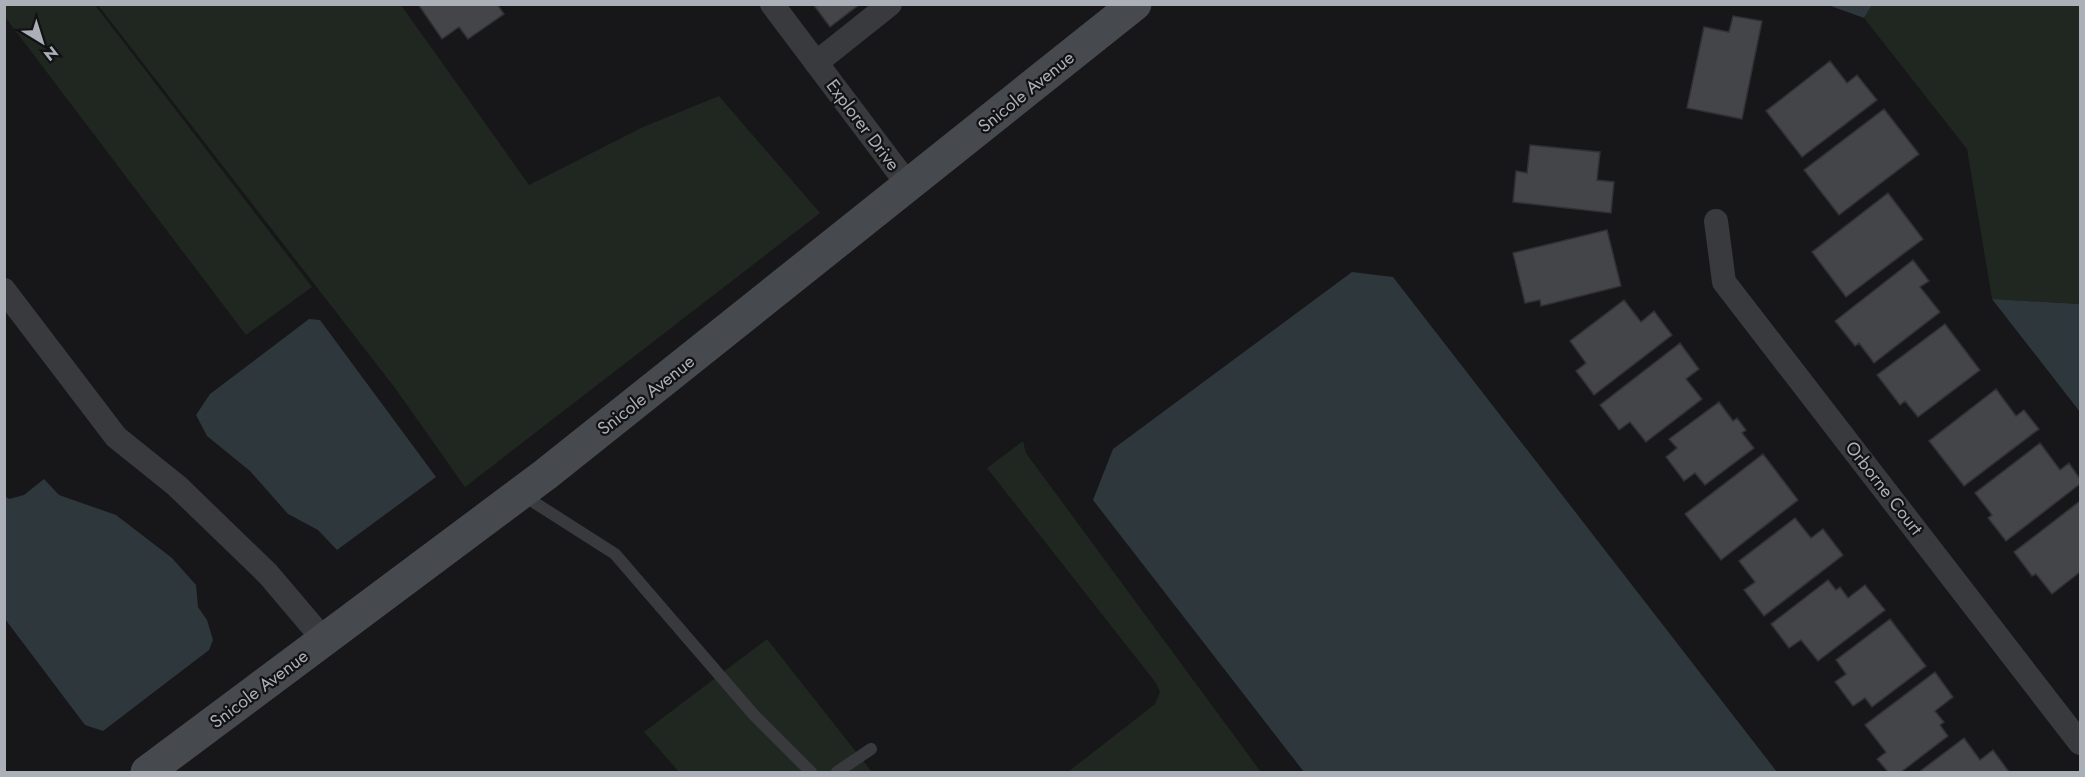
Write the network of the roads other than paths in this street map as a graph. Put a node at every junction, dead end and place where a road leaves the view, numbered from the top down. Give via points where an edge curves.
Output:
1 (772, 4) edge
2 (890, 4) edge
3 (1135, 4) edge
4 (816, 63) junction
5 (909, 186) junction
6 (1716, 221) dead end
7 (4, 290) edge
8 (519, 494) junction
9 (324, 640) junction
10 (2080, 743) edge
11 (871, 749) dead end
12 (147, 772) edge
13 (811, 772) edge
14 (837, 772) edge

1 - 4 street, Explorer Drive
2 - 4 street, Explorer Drive
3 - 5 street, Snicole Avenue
4 - 5 street, Explorer Drive
5 - 8 street, Snicole Avenue
6 - 10 street, Orborne Court via 1724,282
7 - 9 street via 116,436 177,486 268,574
8 - 9 street, Snicole Avenue
8 - 13 lane via 615,554 753,714
9 - 12 street, Snicole Avenue
11 - 14 lane

